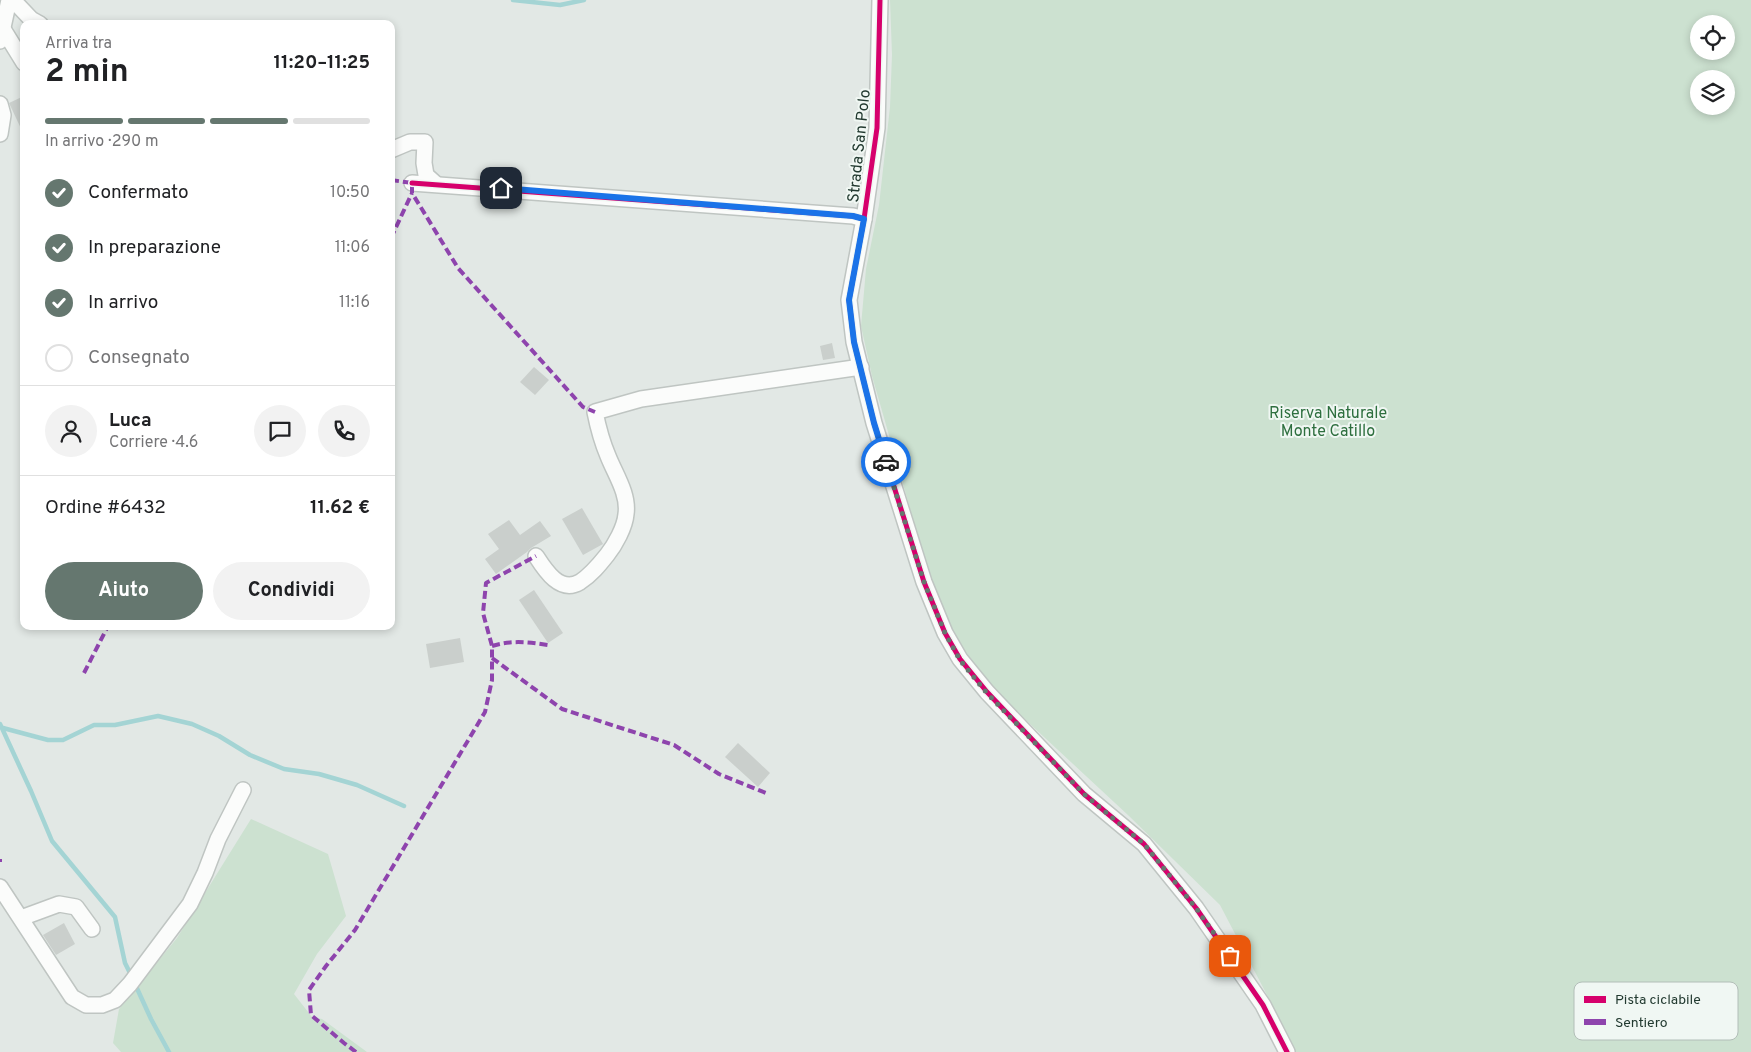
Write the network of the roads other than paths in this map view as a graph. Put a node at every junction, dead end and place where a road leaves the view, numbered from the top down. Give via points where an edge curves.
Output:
1 (9, 0) edge
2 (13, 0) edge
3 (880, 0) edge
4 (34, 20) edge
5 (2, 35) edge
6 (20, 58) edge
7 (0, 104) edge
8 (0, 134) edge
9 (395, 148) edge
10 (412, 183) dead end
11 (436, 184) junction
12 (864, 219) junction
13 (861, 367) junction
14 (536, 556) dead end
15 (244, 790) dead end
16 (0, 887) edge
17 (19, 915) junction
18 (92, 929) dead end
19 (1287, 1052) edge

1 - 5 street
2 - 4 street
3 - 12 street, Strada San Polo via 877,128
5 - 6 street
7 - 8 street via 3,115
9 - 11 street via 410,142 425,142 426,175
10 - 11 street
11 - 12 street
12 - 13 street, Strada San Polo via 849,300
13 - 14 street via 641,399 596,412 605,448 623,489 626,514 616,543 594,571 578,583 565,585 550,577
13 - 19 street, Strada San Polo via 874,423 924,582 960,660 986,692 1084,794 1144,844 1196,908 1263,1005
15 - 17 street via 218,839 190,904 115,1000 102,1005 86,1005 72,997
16 - 17 street
17 - 18 street via 60,904 76,907

